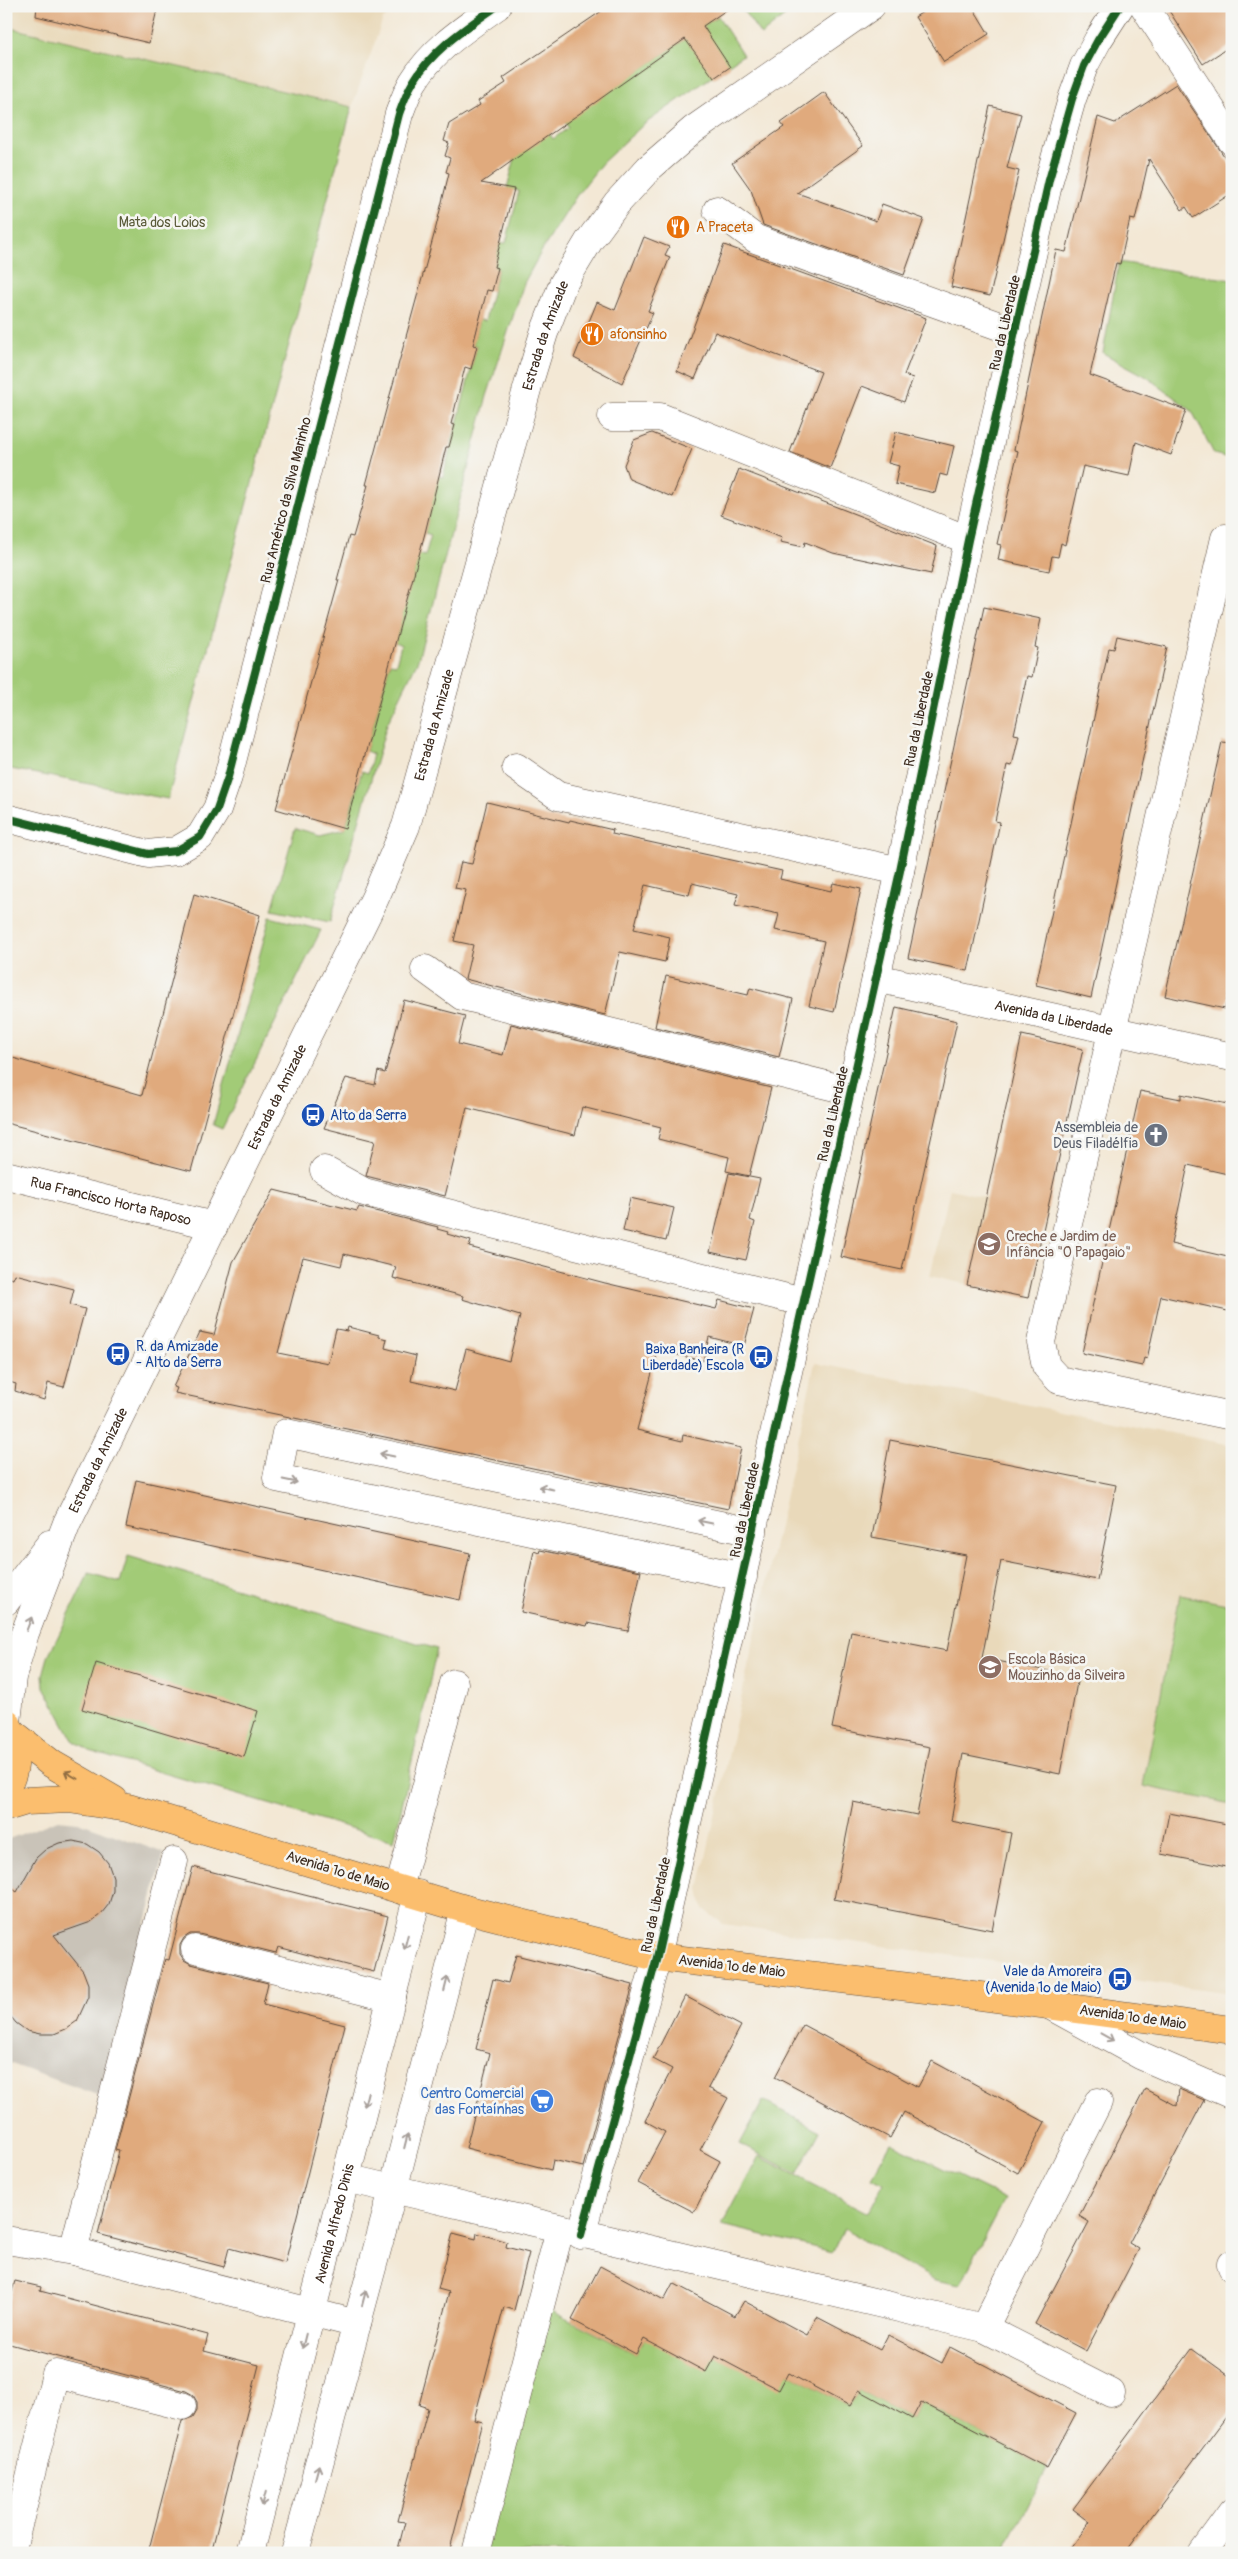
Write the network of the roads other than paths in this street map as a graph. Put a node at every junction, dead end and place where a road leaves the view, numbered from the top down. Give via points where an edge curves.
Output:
1 (496, 6) edge
2 (870, 6) edge
3 (1120, 6) edge
4 (1144, 6) edge
5 (1232, 141) edge
6 (717, 210) dead end
7 (1016, 332) junction
8 (612, 417) dead end
9 (1225, 538) dead end
10 (968, 540) junction
11 (516, 767) dead end
12 (6, 818) edge
13 (900, 871) junction
14 (425, 969) dead end
15 (876, 978) junction
16 (1113, 1031) junction
17 (1232, 1057) edge
18 (851, 1091) junction
19 (324, 1170) dead end
20 (6, 1175) edge
21 (214, 1226) junction
22 (803, 1302) junction
23 (1232, 1416) edge
24 (67, 1523) junction
25 (753, 1532) junction
26 (743, 1576) junction
27 (6, 1600) edge
28 (454, 1683) dead end
29 (8, 1725) edge
30 (6, 1788) edge
31 (6, 1807) edge
32 (128, 1808) junction
33 (174, 1861) dead end
34 (408, 1892) junction
35 (465, 1909) junction
36 (195, 1949) dead end
37 (658, 1957) junction
38 (392, 1998) junction
39 (1049, 2005) junction
40 (1232, 2030) edge
41 (1232, 2094) edge
42 (1098, 2102) dead end
43 (346, 2178) junction
44 (393, 2190) junction
45 (571, 2232) junction
46 (6, 2240) edge
47 (72, 2251) junction
48 (312, 2312) junction
49 (357, 2324) junction
50 (984, 2328) junction
51 (1111, 2392) dead end
52 (182, 2406) dead end
53 (1232, 2512) edge
54 (11, 2553) edge
55 (250, 2553) edge
56 (295, 2553) edge
57 (476, 2553) edge
58 (1202, 2553) edge

1 - 12 street, Rua Américo da Silva Marinho via 430,59 412,83 399,114 228,778 217,809 200,837 176,850 148,854
2 - 21 street, Estrada da Amizade via 671,148 617,203 563,284 529,382 406,826 375,898
3 - 7 street, Rua da Liberdade via 1084,66 1072,99 1049,180
4 - 5 street
6 - 7 street via 756,239
7 - 10 street, Rua da Liberdade
8 - 10 street via 660,417
9 - 16 street
10 - 13 street, Rua da Liberdade
11 - 13 street via 558,796
13 - 15 street, Rua da Liberdade
14 - 18 street via 462,996
15 - 16 street, Avenida da Liberdade
15 - 18 street, Rua da Liberdade
16 - 17 street, Avenida da Liberdade
16 - 23 street via 1041,1342 1042,1356 1052,1374 1070,1384
18 - 22 street, Rua da Liberdade
19 - 22 street via 364,1192
20 - 21 street, Rua Francisco Horta Raposo
21 - 24 street, Estrada da Amizade
22 - 25 street, Rua da Liberdade
24 - 27 street
29 -> 24 street via 12,1677 25,1633
25 - 26 street, Rua da Liberdade
25 -> 26 street via 286,1433 277,1478
26 - 37 street, Rua da Liberdade
28 - 34 street, Avenida Alfredo Dinis
29 - 30 main road via 16,1756
32 -> 29 main road, Avenida 1º de Maio via 52,1764
31 - 32 main road, Avenida 1º de Maio via 26,1800 69,1799
32 - 34 main road, Avenida 1º de Maio
33 - 47 street
34 - 35 main road, Avenida 1º de Maio
34 -> 38 street, Avenida Alfredo Dinis
35 - 37 main road, Avenida 1º de Maio
44 -> 35 street
36 - 38 street
37 - 39 main road, Avenida 1º de Maio
37 - 45 street, Rua da Liberdade
38 -> 43 street, Avenida Alfredo Dinis
39 - 40 main road, Avenida 1º de Maio
39 -> 41 street via 1142,2056
42 - 50 street
43 - 44 street
43 - 48 street, Avenida Alfredo Dinis
44 - 45 street
49 -> 44 street
45 - 50 street
45 - 57 street, Rua da Liberdade
46 - 47 street
47 - 48 street
48 - 49 street
48 -> 55 street, Avenida Alfredo Dinis
56 -> 49 street
50 - 51 street
52 - 54 street via 56,2374
53 - 58 street

